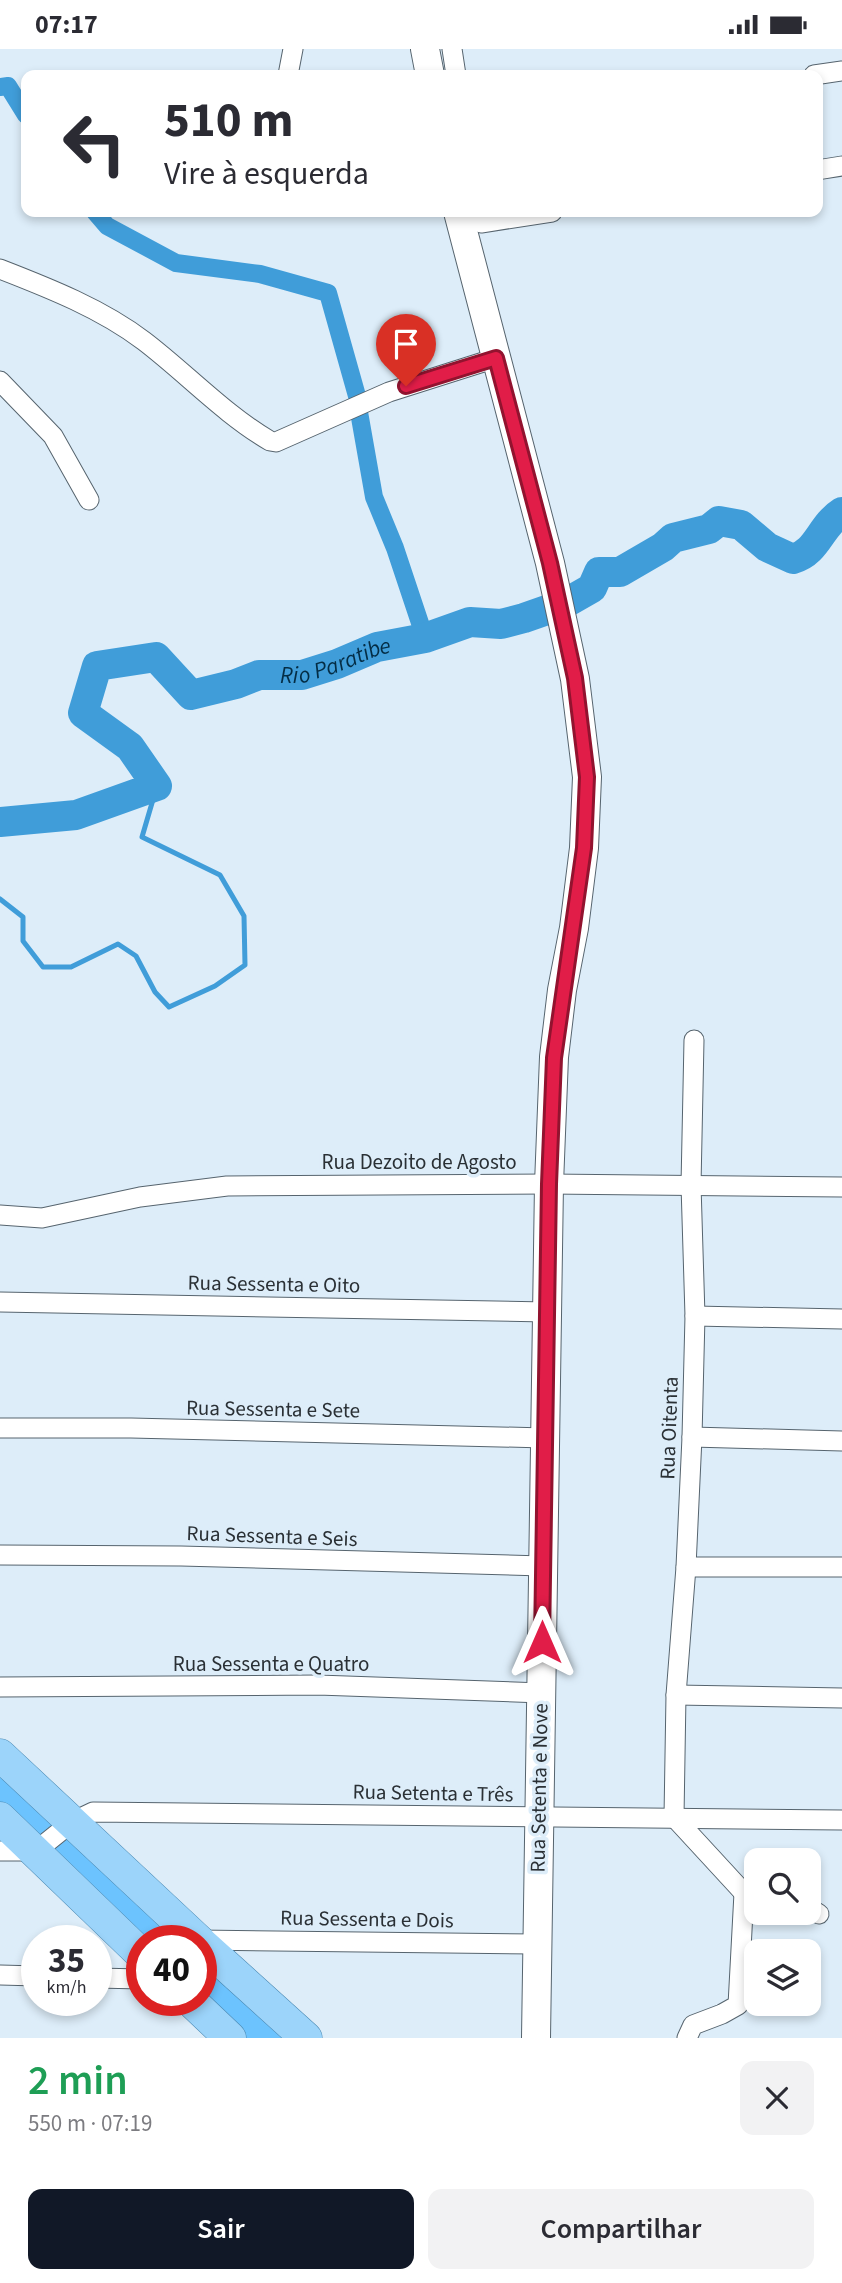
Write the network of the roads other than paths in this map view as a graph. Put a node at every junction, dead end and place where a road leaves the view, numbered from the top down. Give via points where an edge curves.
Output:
1 (293, 49) edge
2 (425, 49) edge
3 (452, 49) edge
4 (289, 70) edge
5 (429, 70) edge
6 (455, 70) edge
7 (842, 71) edge
8 (823, 74) edge
9 (842, 166) edge
10 (823, 169) edge
11 (493, 217) edge
12 (470, 219) edge
13 (0, 269) edge
14 (496, 358) junction
15 (0, 381) edge
16 (89, 500) dead end
17 (694, 1040) dead end
18 (549, 1184) junction
19 (691, 1185) junction
20 (842, 1187) edge
21 (0, 1215) edge
22 (0, 1302) edge
23 (547, 1312) junction
24 (695, 1316) junction
25 (842, 1319) edge
26 (0, 1428) edge
27 (692, 1437) junction
28 (545, 1438) junction
29 (842, 1441) edge
30 (0, 1555) edge
31 (543, 1566) junction
32 (686, 1567) junction
33 (842, 1567) edge
34 (0, 1687) edge
35 (542, 1693) junction
36 (676, 1695) junction
37 (842, 1698) edge
38 (0, 1755) edge
39 (674, 1817) junction
40 (0, 1818) edge
41 (538, 1818) junction
42 (842, 1820) edge
43 (72, 1822) junction
44 (0, 1851) edge
45 (36, 1851) junction
46 (744, 1889) edge
47 (182, 1925) edge
48 (747, 1925) edge
49 (126, 1939) edge
50 (217, 1941) edge
51 (536, 1944) junction
52 (217, 1957) edge
53 (0, 1975) edge
54 (21, 1976) edge
55 (207, 2016) edge
56 (230, 2038) edge
57 (306, 2038) edge
58 (536, 2038) edge
59 (687, 2038) edge

1 - 4 street
2 - 5 street
3 - 6 street
7 - 8 street
9 - 10 street
11 - 12 street
12 - 14 street, Rua Setenta e Nove
13 - 14 street via 68,296 142,339 270,442 388,391
14 - 18 street, Rua Setenta e Nove via 575,678 587,777 584,848 554,1058
15 - 16 street via 53,436
17 - 19 street, Rua Oitenta
18 - 19 street, Rua Dezoito de Agosto
18 - 21 street, Rua Dezoito de Agosto via 227,1186 140,1197 42,1218
18 - 23 street, Rua Setenta e Nove
19 - 20 street, Rua Dezoito de Agosto
19 - 24 street, Rua Oitenta
22 - 23 street, Rua Sessenta e Oito
23 - 28 street, Rua Setenta e Nove
24 - 25 street
24 - 27 street, Rua Oitenta
26 - 28 street, Rua Sessenta e Sete
27 - 29 street
27 - 32 street, Rua Oitenta
28 - 31 street, Rua Setenta e Nove
30 - 31 street, Rua Sessenta e Seis
31 - 35 street, Rua Setenta e Nove
32 - 33 street
32 - 36 street, Rua Oitenta
34 - 35 street, Rua Sessenta e Quatro via 318,1685
35 - 41 street, Rua Setenta e Nove
36 - 37 street
36 - 39 street, Rua Oitenta
38 - 43 main road
39 - 41 street, Rua Setenta e Três
39 - 42 street, Rua Setenta e Três
39 - 46 street
40 - 45 main road
41 - 43 street, Rua Setenta e Três via 93,1812
41 - 51 street, Rua Setenta e Nove
43 - 45 street, Rua Setenta e Três
43 - 47 main road
44 - 45 street
45 - 49 main road
48 - 59 street via 738,2005 693,2025
50 - 51 street, Rua Sessenta e Dois
51 - 58 street, Rua Setenta e Nove
52 - 57 main road
53 - 54 street
55 - 56 main road

